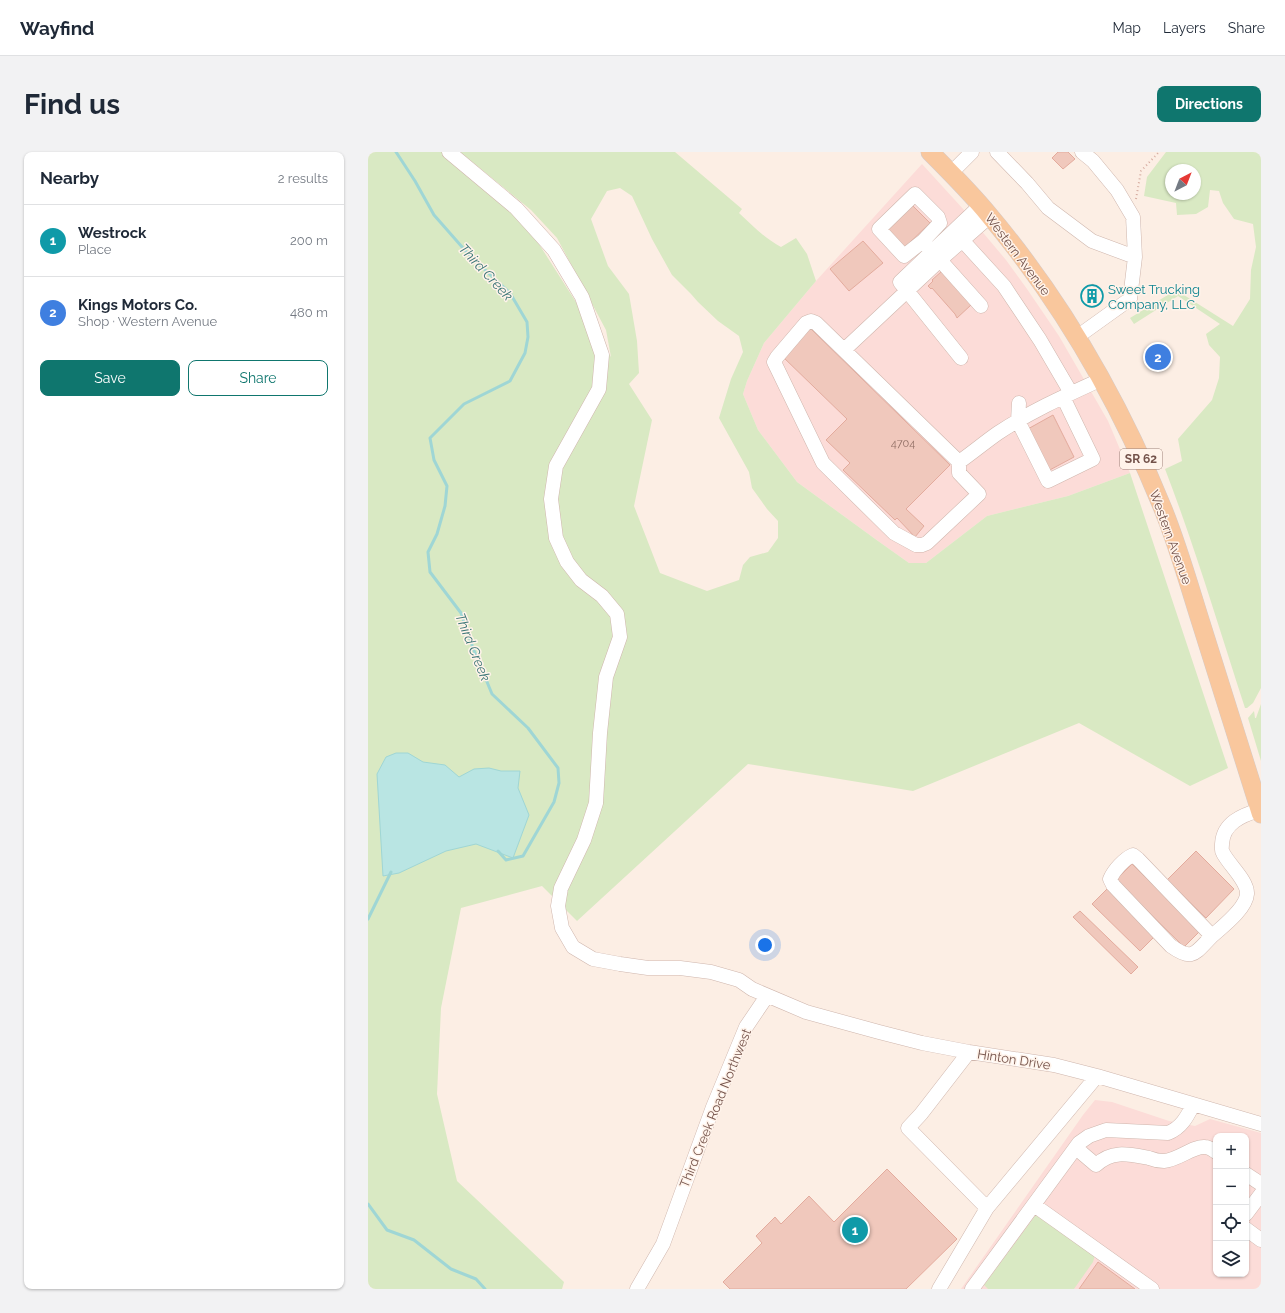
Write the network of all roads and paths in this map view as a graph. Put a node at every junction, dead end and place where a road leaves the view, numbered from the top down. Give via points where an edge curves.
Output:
1 (449, 152) edge
2 (930, 152) edge
3 (972, 152) edge
4 (997, 152) edge
5 (1082, 152) edge
6 (1159, 152) edge
7 (951, 173) junction
8 (985, 211) junction
9 (1133, 217) junction
10 (962, 240) junction
11 (922, 241) dead end
12 (936, 256) junction
13 (1135, 257) junction
14 (908, 291) junction
15 (981, 306) dead end
16 (1077, 337) junction
17 (844, 350) junction
18 (961, 358) dead end
19 (1102, 379) junction
20 (1067, 395) junction
21 (1019, 403) dead end
22 (1018, 421) junction
23 (959, 462) junction
24 (1260, 812) edge
25 (1212, 936) junction
26 (767, 996) junction
27 (968, 1052) junction
28 (1097, 1076) junction
29 (1193, 1105) junction
30 (1261, 1124) edge
31 (1076, 1148) junction
32 (1213, 1151) edge
33 (1249, 1176) edge
34 (1261, 1184) edge
35 (1261, 1194) edge
36 (1034, 1205) junction
37 (987, 1208) junction
38 (1249, 1210) edge
39 (1249, 1231) edge
40 (1261, 1240) edge
41 (637, 1289) edge
42 (939, 1289) edge
43 (972, 1289) edge
44 (1152, 1289) edge

1 - 26 street via 516,208 554,250 582,297 602,355 599,389 556,466 550,499 556,538 567,562 581,580 602,596 617,614 620,637 606,677 596,803 584,840 561,888 558,906 562,928 573,947 593,959 648,968 680,968 711,972 738,980
2 - 7 main road, Western Avenue / SR 62
3 - 7 street
4 - 13 street via 1048,208 1092,241
5 - 9 street via 1117,190
6 - 9 path via 1141,171
7 - 8 main road, Western Avenue / SR 62
8 - 10 street
8 - 12 street
8 - 16 main road, Western Avenue / SR 62 via 1048,292
9 - 13 street
10 - 12 street
10 - 20 street via 1004,286 1040,340
11 - 12 street
12 - 14 street via 900,282
12 - 15 street
13 - 16 street via 1130,299
14 - 17 street
14 - 18 street
16 - 19 main road, Western Avenue / SR 62
17 - 23 street
17 - 23 street via 811,321 806,323 774,362 823,463 894,533 916,545 927,543 979,494 959,473
19 - 20 street
19 - 24 main road, Western Avenue / SR 62 via 1127,427 1164,511
20 - 22 street
20 - 22 street via 1093,459 1048,481
21 - 22 street
22 - 23 street
24 - 25 street via 1246,814 1232,823 1222,836 1221,851 1246,886 1247,894 1245,902 1231,919
25 - 25 street via 1138,858 1133,855 1127,858 1112,874 1110,879 1113,885 1180,953 1189,955 1196,952
26 - 27 street, Hinton Drive via 813,1014 922,1043
26 - 41 street, Third Creek Road Northwest via 746,1027 713,1107 663,1244
27 - 28 street, Hinton Drive via 1054,1065
27 - 37 street via 908,1128
28 - 29 street, Hinton Drive
28 - 37 street
29 - 30 street, Hinton Drive
29 - 31 street via 1179,1126 1168,1133 1106,1130 1089,1136
31 - 32 street via 1096,1165 1113,1155 1126,1154 1160,1161 1170,1160 1199,1148 1205,1147
31 - 36 street
33 - 34 street
35 - 38 street
36 - 43 street
36 - 44 street
37 - 42 street
39 - 40 street

